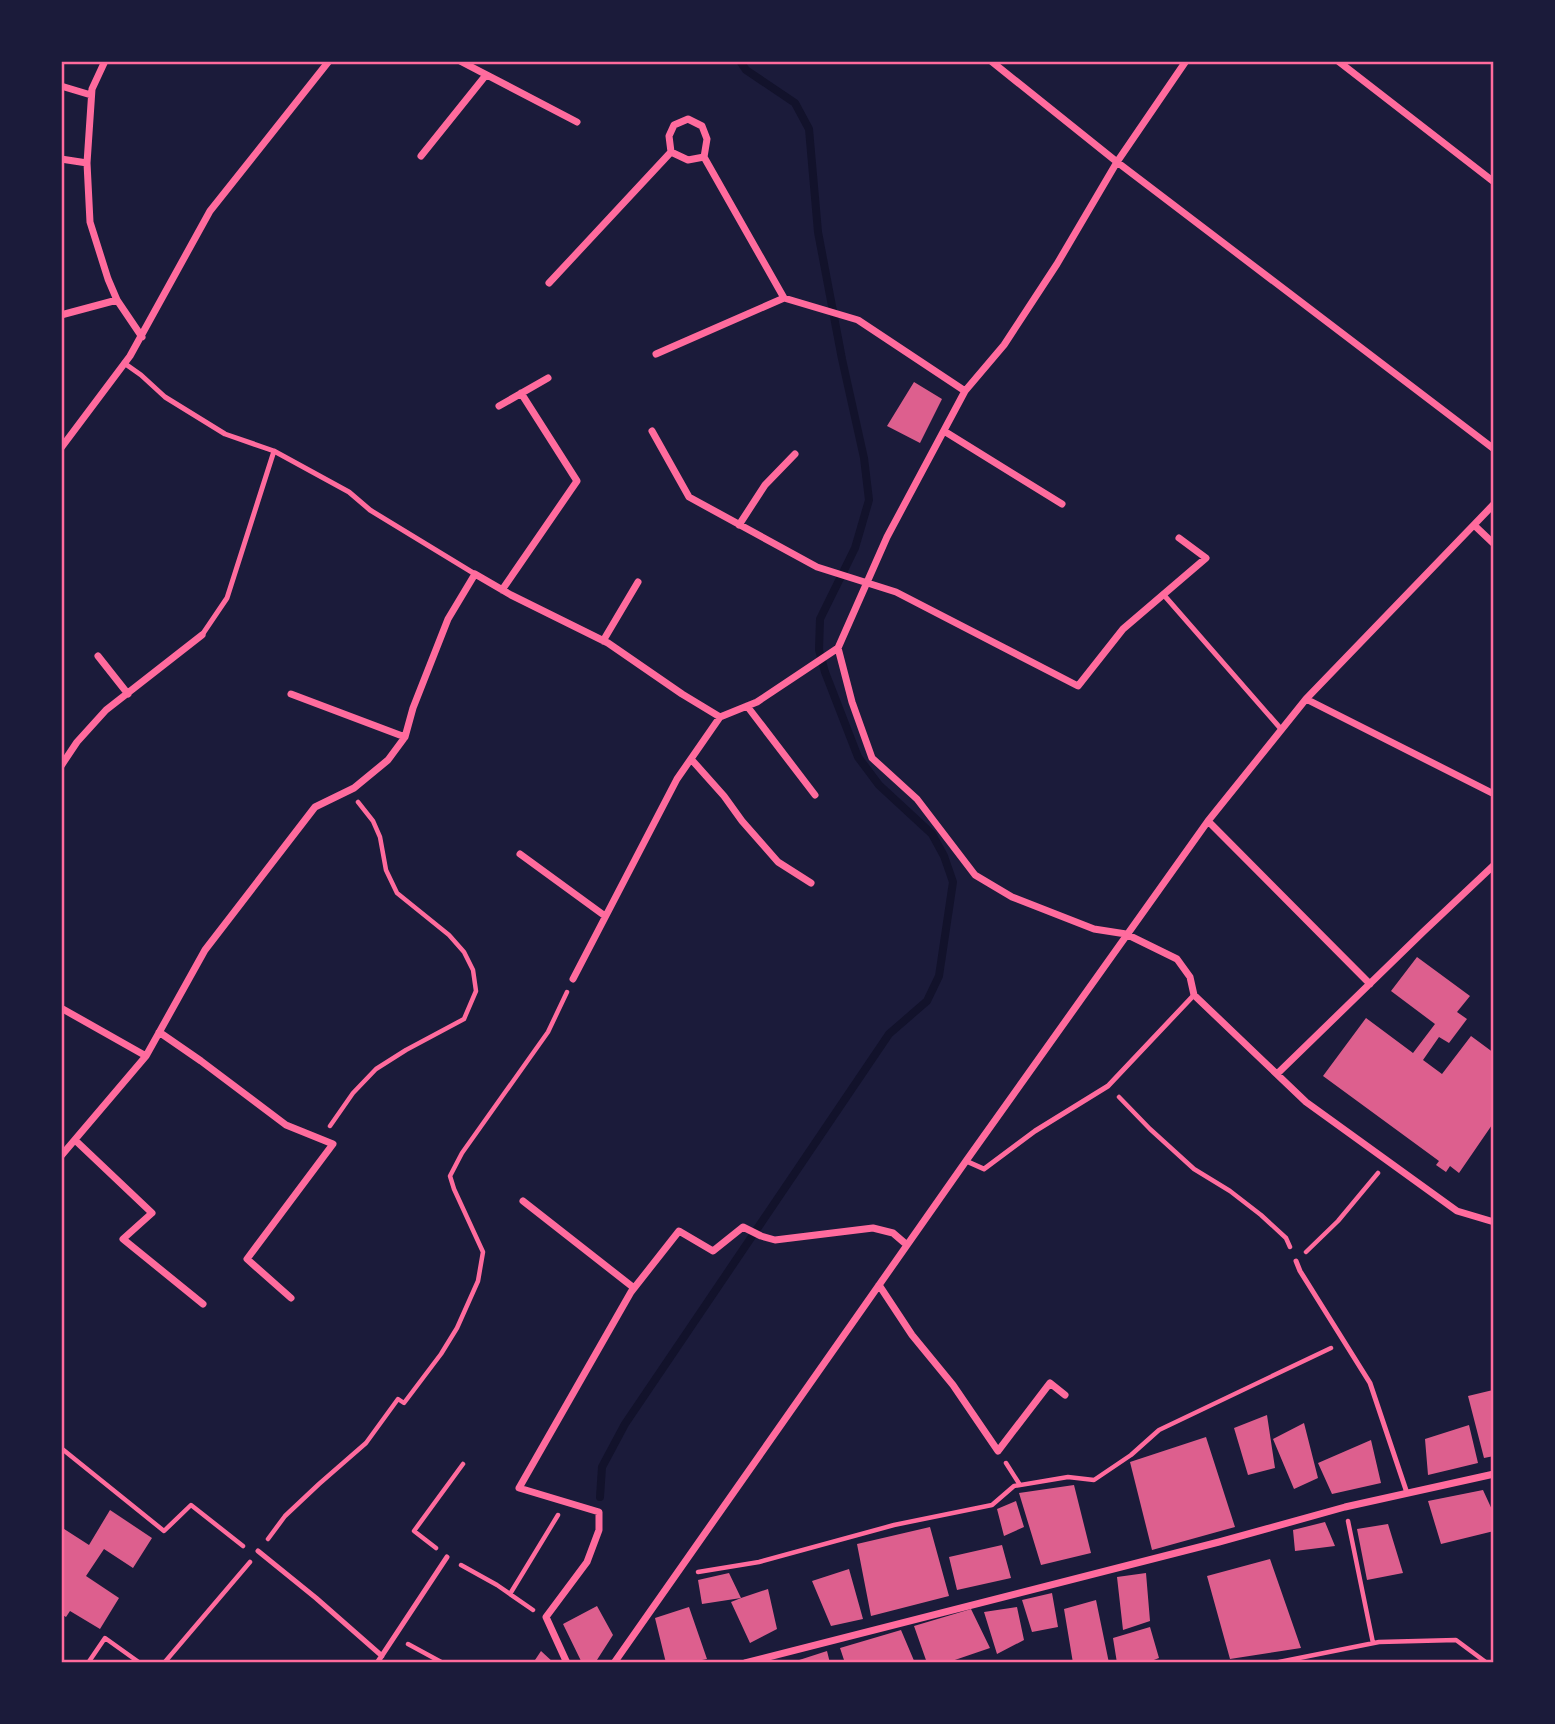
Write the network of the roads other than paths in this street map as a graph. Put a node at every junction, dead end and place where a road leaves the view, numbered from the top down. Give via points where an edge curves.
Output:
1 (105, 61) edge
2 (329, 61) edge
3 (460, 61) edge
4 (991, 61) edge
5 (1186, 61) edge
6 (1338, 61) edge
7 (486, 75) junction
8 (61, 86) edge
9 (91, 95) junction
10 (577, 122) dead end
11 (671, 152) junction
12 (421, 156) dead end
13 (704, 157) junction
14 (61, 159) edge
15 (1117, 162) junction
16 (87, 163) junction
17 (1494, 182) edge
18 (548, 283) dead end
19 (784, 298) junction
20 (117, 300) junction
21 (61, 316) edge
22 (142, 337) junction
23 (656, 354) dead end
24 (124, 363) junction
25 (548, 378) dead end
26 (965, 391) junction
27 (522, 393) junction
28 (499, 406) dead end
29 (652, 431) dead end
30 (944, 431) junction
31 (61, 448) edge
32 (1494, 449) edge
33 (274, 451) junction
34 (795, 454) dead end
35 (1062, 504) dead end
36 (1494, 504) edge
37 (1474, 524) junction
38 (739, 525) junction
39 (1179, 538) dead end
40 (1494, 544) edge
41 (475, 574) junction
42 (863, 581) junction
43 (638, 582) dead end
44 (502, 590) junction
45 (1163, 594) junction
46 (202, 635) joint
47 (603, 640) junction
48 (835, 650) junction
49 (98, 656) dead end
50 (128, 694) junction
51 (291, 694) dead end
52 (1307, 699) junction
53 (747, 706) junction
54 (720, 717) junction
55 (1281, 729) junction
56 (405, 737) junction
57 (691, 759) junction
58 (61, 766) edge
59 (1494, 794) edge
60 (816, 795) dead end
61 (1208, 821) junction
62 (520, 854) dead end
63 (1493, 867) edge
64 (811, 883) dead end
65 (605, 916) junction
66 (1126, 934) junction
67 (573, 979) road end
68 (1370, 984) junction
69 (1194, 995) junction
70 (61, 1008) edge
71 (159, 1032) junction
72 (146, 1056) junction
73 (1277, 1074) junction
74 (75, 1140) junction
75 (61, 1156) edge
76 (966, 1161) junction
77 (523, 1201) dead end
78 (1494, 1222) edge
79 (907, 1245) junction
80 (1296, 1261) road end
81 (879, 1285) junction
82 (634, 1288) junction
83 (291, 1298) dead end
84 (203, 1304) dead end
85 (1065, 1395) dead end
86 (1494, 1474) edge
87 (1408, 1493) junction
88 (257, 1554) road end
89 (447, 1557) road end
90 (382, 1656) junction
91 (377, 1663) edge
92 (567, 1663) edge
93 (614, 1663) edge
94 (745, 1663) edge

1 - 9 street
2 - 22 street via 210,211
3 - 7 street
4 - 15 street
5 - 15 street
6 - 17 street
7 - 10 street
7 - 12 street
8 - 9 street
9 - 16 street
11 - 13 street via 688,160
11 - 13 street via 669,136 674,125 688,119 702,126
11 - 18 street
13 - 19 street
14 - 16 street
15 - 26 street via 1004,345
15 - 32 street
16 - 20 street via 90,222
19 - 23 street
19 - 26 street via 858,320
20 - 21 street
20 - 22 street
22 - 24 street
24 - 31 street
24 - 33 lane via 165,397 225,433
25 - 27 street
26 - 30 street
27 - 28 street
27 - 44 street via 577,481
29 - 38 street via 689,497
30 - 35 street
30 - 42 street
33 - 41 lane via 349,492 370,510
33 - 46 lane via 226,598
34 - 38 street via 765,485
36 - 37 street
37 - 40 street
37 - 52 street
38 - 42 street via 817,567
39 - 45 street via 1206,558
41 - 44 street
41 - 56 street via 448,618
42 - 45 street via 896,592 1078,686 1123,629
42 - 48 street
43 - 47 street
44 - 47 street
45 - 55 lane
46 - 50 street
47 - 54 street
48 - 53 street
48 - 66 street via 872,758 917,799 975,875 1012,897 1094,929
49 - 50 street
50 - 58 street via 76,742
51 - 56 street
52 - 55 street
52 - 59 street
53 - 54 street
53 - 60 street
54 - 57 street
55 - 61 street
56 - 71 street via 387,760 349,790 315,807 205,950
57 - 64 street via 778,862
57 - 65 street
61 - 66 street
61 - 68 street
62 - 65 street
63 - 68 street
65 - 67 street
66 - 69 street via 1177,959 1190,977
66 - 76 street
68 - 73 street
69 - 73 street
69 - 76 lane via 1108,1086 984,1169
70 - 72 street
71 - 72 street
71 - 83 street via 286,1125 333,1144 247,1259
72 - 74 street
73 - 78 street via 1306,1102 1457,1211
74 - 75 street
74 - 84 street via 152,1213 123,1239
76 - 79 street
77 - 82 street
79 - 81 street
79 - 82 street via 893,1233 873,1228 775,1240 743,1227 713,1251 679,1231
80 - 87 lane via 1370,1383
81 - 85 street via 998,1451 1050,1383
81 - 93 street
82 - 92 street via 519,1488 599,1512 599,1530 587,1562 546,1617
86 - 87 street
87 - 94 street
88 - 90 lane
89 - 90 lane
90 - 91 lane

